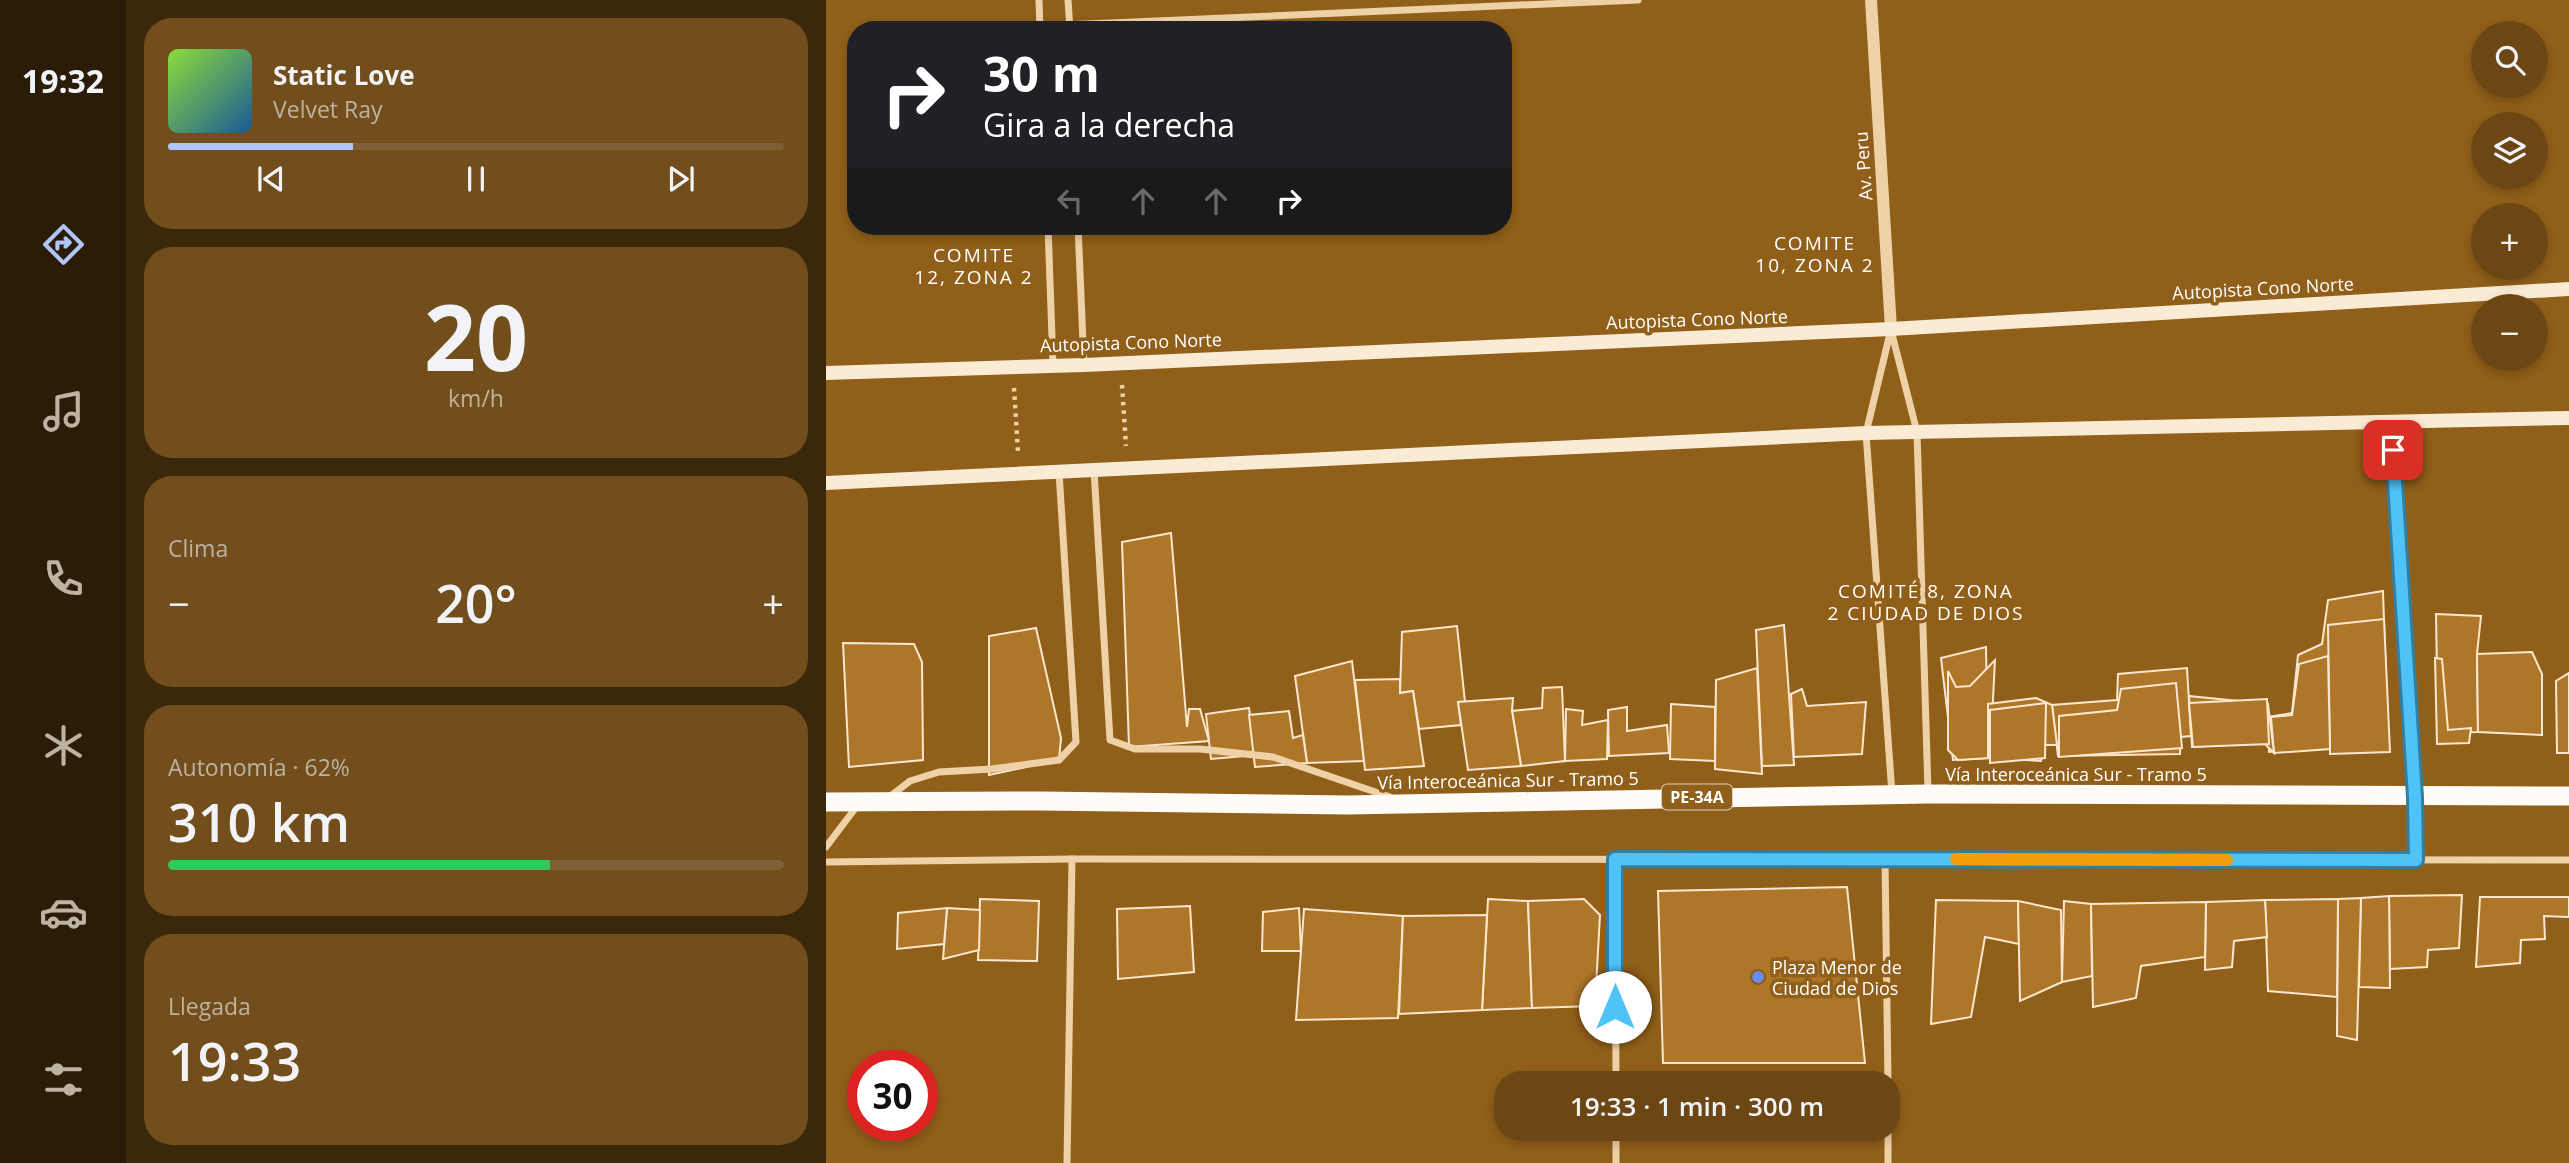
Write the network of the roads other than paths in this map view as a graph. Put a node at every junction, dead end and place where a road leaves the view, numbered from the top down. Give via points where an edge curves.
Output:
1 (1039, 0) edge
2 (1068, 0) edge
3 (1638, 0) edge
4 (1871, 0) edge
5 (1040, 21) edge
6 (1070, 21) edge
7 (1196, 21) edge
8 (1048, 235) edge
9 (1078, 235) edge
10 (2569, 289) edge
11 (1891, 330) junction
12 (1053, 365) junction
13 (1084, 365) junction
14 (826, 373) edge
15 (2569, 418) edge
16 (2391, 423) junction
17 (1917, 432) junction
18 (1866, 433) junction
19 (1094, 470) junction
20 (1059, 471) junction
21 (826, 483) edge
22 (1892, 794) junction
23 (1928, 794) junction
24 (2569, 796) edge
25 (2415, 797) junction
26 (826, 802) edge
27 (860, 802) junction
28 (882, 802) junction
29 (1407, 803) junction
30 (826, 847) edge
31 (1072, 859) junction
32 (1615, 859) junction
33 (1885, 859) junction
34 (2416, 860) junction
35 (2569, 860) edge
36 (826, 862) edge
37 (1616, 1071) edge
38 (1888, 1071) edge
39 (1616, 1141) edge
40 (1888, 1141) edge
41 (1067, 1163) edge
42 (1616, 1163) edge
43 (1888, 1163) edge

1 - 5 street
2 - 6 street
3 - 7 street
4 - 11 street, Av. Peru
8 - 12 street
9 - 13 street
10 - 11 main road, Autopista Cono Norte
11 - 13 main road, Autopista Cono Norte
11 - 17 street
11 - 18 street
12 - 13 main road, Autopista Cono Norte
12 - 14 main road, Autopista Cono Norte
15 - 16 main road
16 - 17 main road
16 - 25 street
17 - 18 main road
17 - 23 street
18 - 19 main road
18 - 22 street
19 - 20 main road
19 - 29 street via 1110,740 1135,749 1200,749 1273,757
20 - 21 main road
20 - 28 street via 1076,742 1059,760 939,772 911,780
22 - 23 highway, Vía Interoceánica Sur - Tramo 5 / PE-34A
22 - 29 highway, Vía Interoceánica Sur - Tramo 5 / PE-34A
23 - 25 highway, Vía Interoceánica Sur - Tramo 5 / PE-34A
24 - 25 highway, Vía Interoceánica Sur - Tramo 5 / PE-34A
25 - 34 street
26 - 27 highway, Vía Interoceánica Sur - Tramo 5 / PE-34A
27 - 28 highway, Vía Interoceánica Sur - Tramo 5 / PE-34A
27 - 30 street
28 - 29 highway, Vía Interoceánica Sur - Tramo 5 / PE-34A
31 - 32 street
31 - 36 street
31 - 41 street
32 - 33 street
32 - 37 street
33 - 34 street
33 - 38 street
34 - 35 street
39 - 42 street
40 - 43 street

